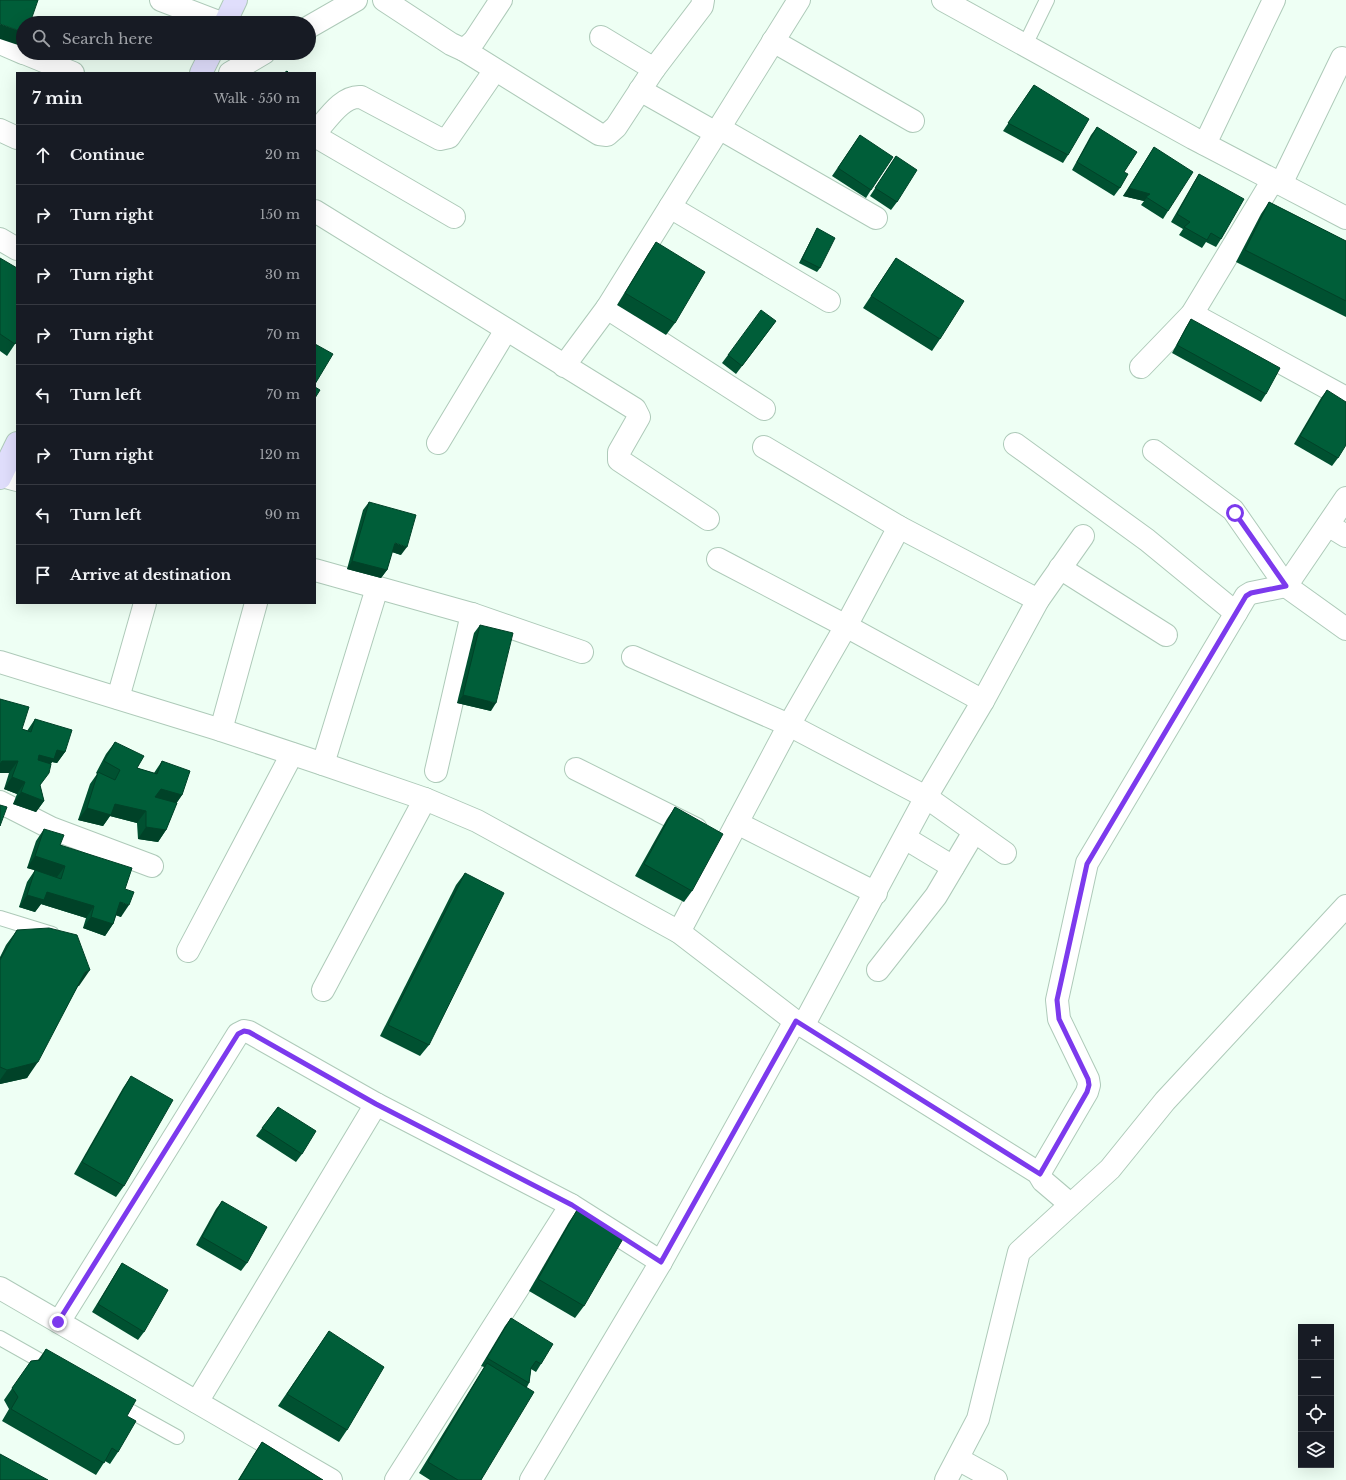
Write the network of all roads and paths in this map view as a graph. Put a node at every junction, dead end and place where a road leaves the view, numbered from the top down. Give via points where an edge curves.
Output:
1 (161, 0) edge
2 (236, 0) edge
3 (356, 0) edge
4 (384, 0) edge
5 (501, 0) edge
6 (703, 0) edge
7 (799, 0) edge
8 (943, 0) edge
9 (1048, 0) edge
10 (1274, 0) edge
11 (203, 16) edge
12 (228, 16) edge
13 (316, 23) edge
14 (601, 37) dead end
15 (774, 41) junction
16 (0, 44) edge
17 (1025, 45) junction
18 (16, 50) edge
19 (464, 50) junction
20 (1342, 58) dead end
21 (40, 60) edge
22 (208, 60) edge
23 (252, 60) edge
24 (495, 70) junction
25 (654, 70) junction
26 (70, 72) edge
27 (202, 72) edge
28 (232, 72) edge
29 (640, 90) junction
30 (913, 120) dead end
31 (0, 130) edge
32 (717, 131) junction
33 (316, 134) edge
34 (316, 136) edge
35 (16, 138) edge
36 (1204, 144) junction
37 (1277, 182) junction
38 (670, 207) junction
39 (316, 212) edge
40 (454, 217) dead end
41 (876, 218) dead end
42 (1346, 218) edge
43 (0, 239) edge
44 (16, 247) edge
45 (829, 301) dead end
46 (607, 308) junction
47 (1192, 314) junction
48 (506, 330) junction
49 (564, 366) junction
50 (1141, 366) dead end
51 (1346, 398) edge
52 (764, 409) dead end
53 (438, 443) dead end
54 (1015, 444) dead end
55 (16, 446) edge
56 (764, 448) dead end
57 (1154, 451) dead end
58 (6, 478) edge
59 (1346, 498) edge
60 (708, 519) dead end
61 (899, 527) junction
62 (1337, 530) edge
63 (1083, 536) dead end
64 (718, 559) dead end
65 (1060, 568) junction
66 (316, 570) edge
67 (1286, 586) junction
68 (377, 588) junction
69 (1038, 600) junction
70 (145, 604) edge
71 (256, 604) edge
72 (1236, 613) junction
73 (472, 614) junction
74 (846, 626) junction
75 (1346, 629) edge
76 (1166, 635) dead end
77 (582, 652) dead end
78 (633, 657) dead end
79 (0, 662) edge
80 (118, 698) junction
81 (983, 700) junction
82 (789, 725) junction
83 (220, 730) junction
84 (292, 754) junction
85 (323, 764) junction
86 (576, 768) dead end
87 (436, 771) dead end
88 (926, 797) junction
89 (425, 799) junction
90 (0, 802) edge
91 (737, 823) junction
92 (974, 832) junction
93 (905, 838) junction
94 (726, 844) junction
95 (1005, 853) dead end
96 (152, 866) dead end
97 (953, 867) junction
98 (876, 893) junction
99 (1346, 906) edge
100 (0, 918) edge
101 (679, 932) junction
102 (65, 938) edge
103 (188, 951) dead end
104 (878, 970) dead end
105 (323, 990) dead end
106 (799, 1024) junction
107 (376, 1104) junction
108 (1040, 1174) junction
109 (1070, 1204) junction
110 (572, 1205) junction
111 (661, 1262) junction
112 (0, 1288) edge
113 (58, 1322) junction
114 (0, 1338) edge
115 (68, 1376) edge
116 (102, 1395) edge
117 (197, 1402) junction
118 (177, 1437) dead end
119 (958, 1458) junction
120 (331, 1480) edge
121 (396, 1480) edge
122 (531, 1480) edge
123 (946, 1480) edge
124 (996, 1480) edge

1 - 11 street
2 - 12 street
3 - 13 street
4 - 19 street
5 - 19 street via 474,41
6 - 25 street via 702,6
7 - 15 street
8 - 17 street
9 - 17 lane
10 - 36 street
14 - 25 street
15 - 30 street
15 - 32 street
16 - 18 street
17 - 36 street
19 - 24 street
20 - 37 street
21 - 26 street
22 - 27 street
23 - 28 street
24 - 29 street via 599,134 607,135 616,127
24 - 33 street via 449,138 440,139 361,97 353,96 345,101
25 - 29 street
29 - 32 street
31 - 35 street
32 - 38 street
32 - 41 street
34 - 40 street
36 - 37 street
37 - 42 street
37 - 47 street
38 - 45 street
38 - 46 street
39 - 48 street
43 - 44 street
46 - 49 street
46 - 52 street
47 - 50 street
47 - 51 street
48 - 49 street
48 - 53 street
49 - 60 street via 634,409 639,417 619,452 619,460
54 - 72 street via 1147,540
55 - 58 street
56 - 61 street
57 - 67 street via 1233,510
59 - 62 street
61 - 69 street
61 - 74 street
62 - 67 street
63 - 65 street
64 - 74 street
65 - 69 street
65 - 76 street
66 - 68 street
67 - 72 street via 1251,593 1246,596
67 - 75 street
68 - 73 street
68 - 85 street
69 - 81 street
70 - 80 street
71 - 83 street
72 - 108 street via 1086,868 1057,1009 1059,1019 1089,1085
73 - 77 street
73 - 87 street
74 - 81 street
74 - 82 street
78 - 82 street
79 - 80 street
80 - 83 street
81 - 88 street
82 - 88 street
82 - 91 street
83 - 84 street
84 - 85 street
84 - 103 street
85 - 89 street
86 - 94 street
88 - 92 street
88 - 93 street
89 - 101 street via 477,821
89 - 105 street
90 - 96 street via 51,828
91 - 94 street
91 - 98 street
92 - 95 street
92 - 97 street
93 - 97 street
93 - 98 street
94 - 101 street
97 - 104 street via 936,896
98 - 106 street
99 - 109 street via 1176,1089 1110,1169
100 - 102 lane
101 - 106 street
106 - 108 street
106 - 111 street
107 - 110 street
107 - 113 street via 249,1032 238,1034
107 - 117 street
108 - 109 street via 1043,1181
109 - 119 street via 1019,1252 978,1419
110 - 111 street
110 - 121 street
111 - 122 street
112 - 113 street
113 - 117 street
114 - 115 lane
116 - 118 lane
117 - 120 street
119 - 123 street
119 - 124 street

